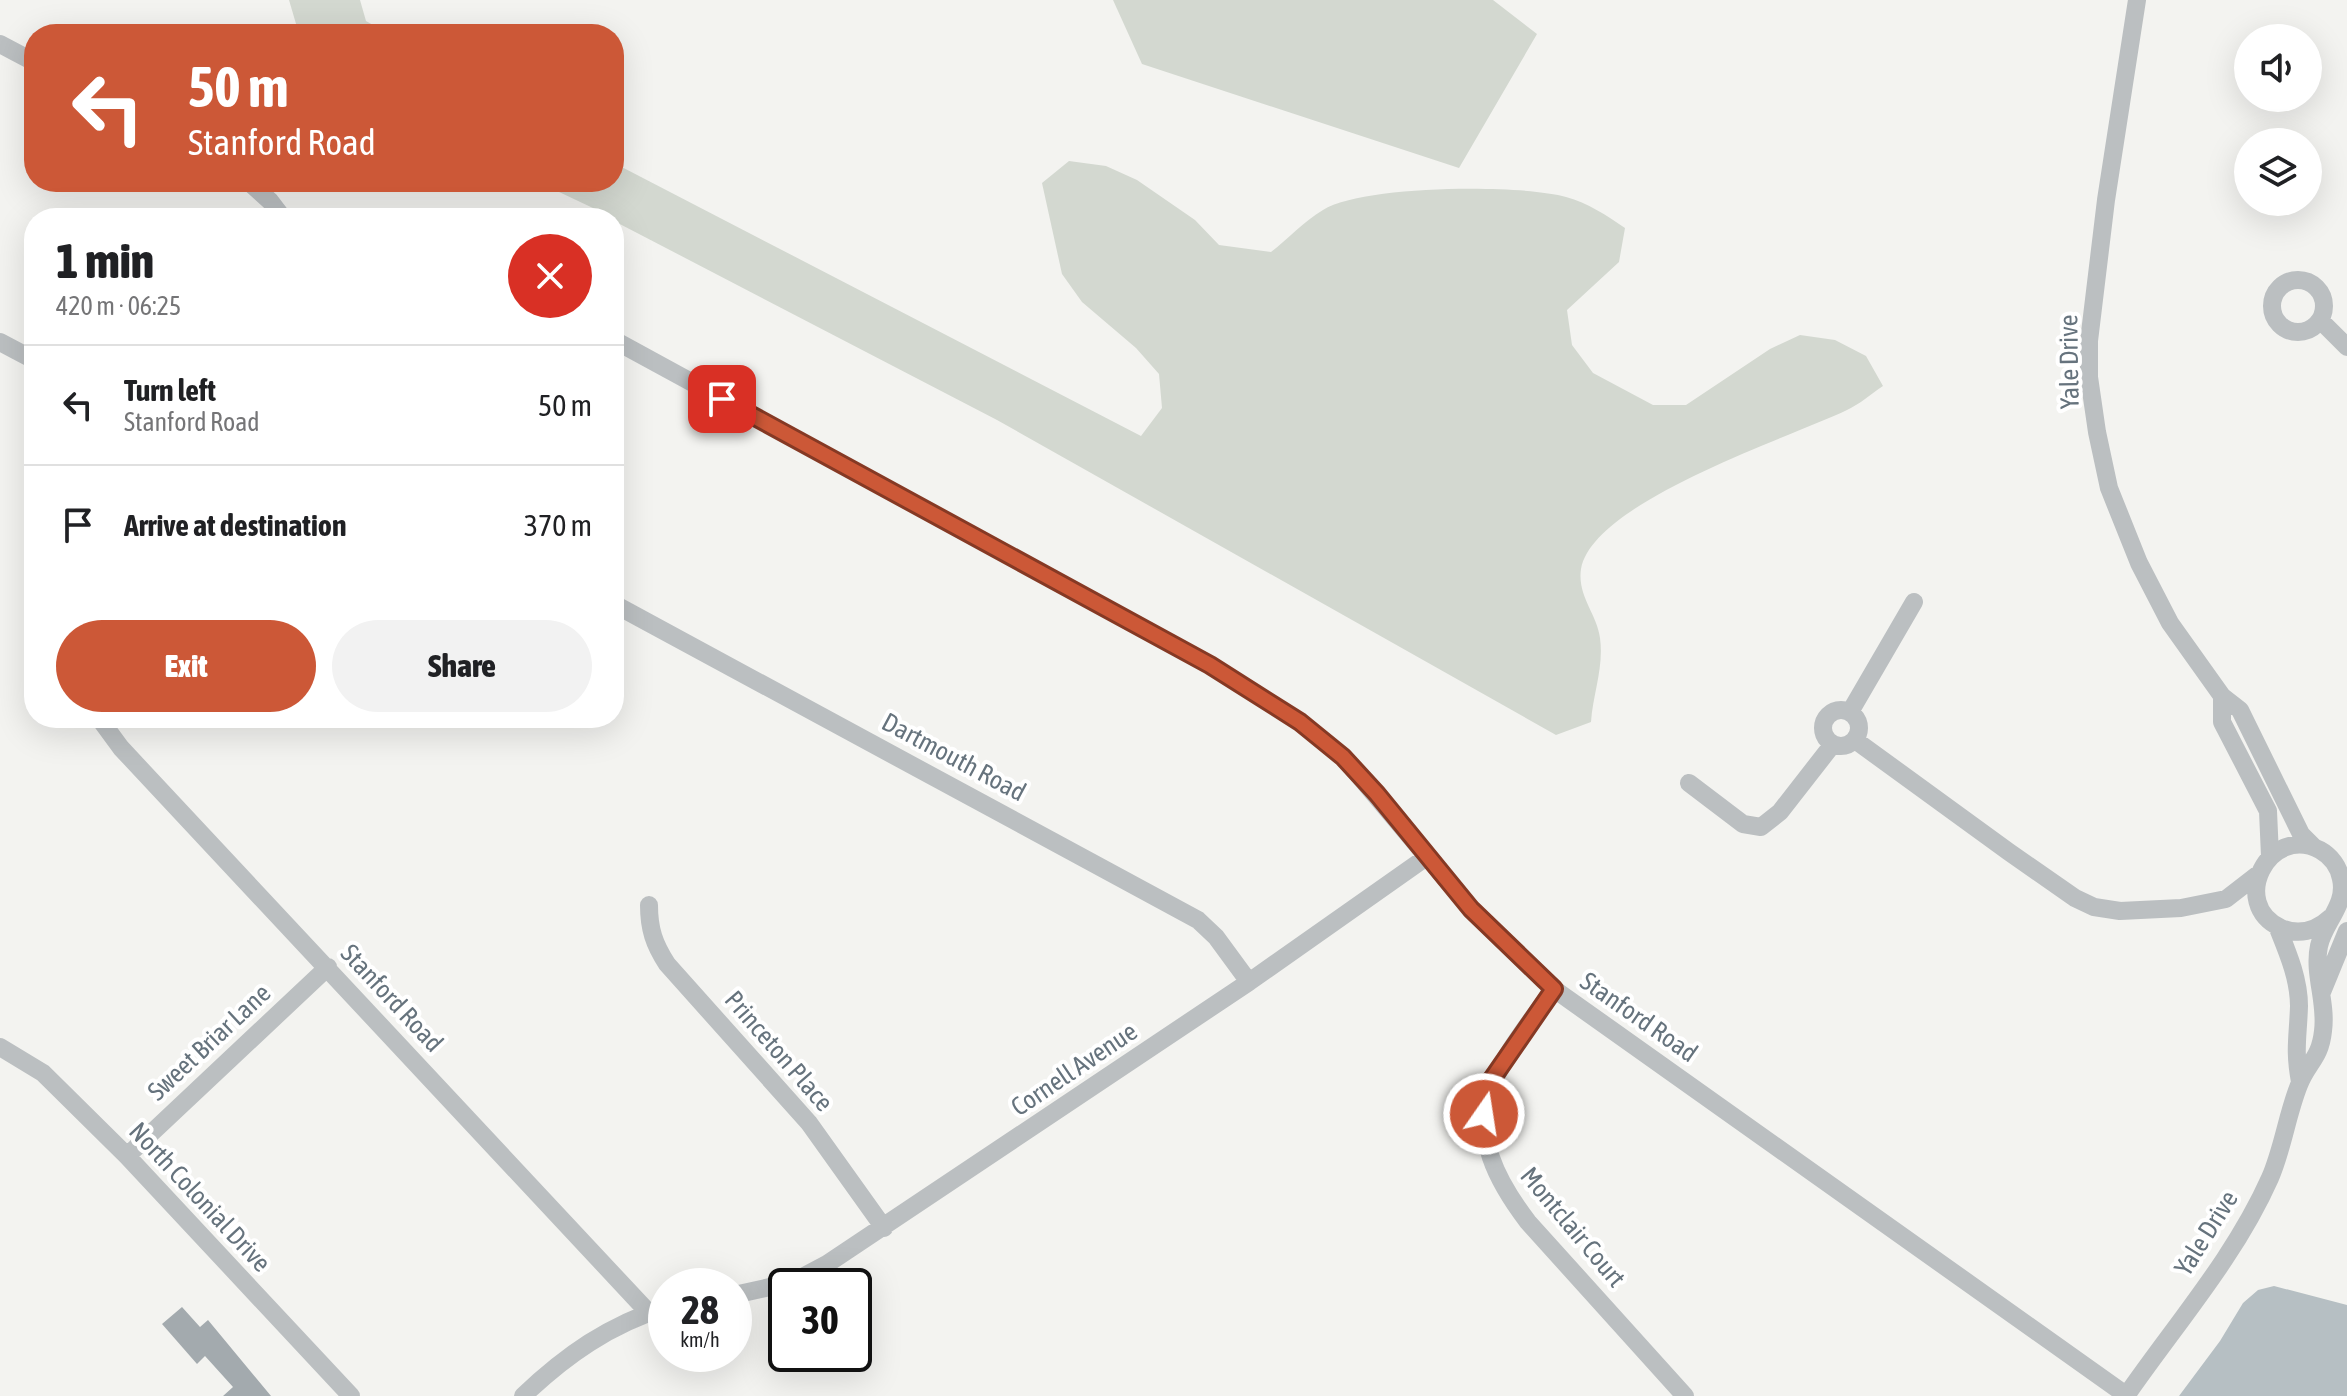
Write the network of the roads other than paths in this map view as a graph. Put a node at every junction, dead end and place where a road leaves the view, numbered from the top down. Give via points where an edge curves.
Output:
1 (2137, 0) edge
2 (0, 44) edge
3 (24, 57) edge
4 (260, 192) edge
5 (275, 208) edge
6 (2320, 320) dead end
7 (0, 342) edge
8 (624, 345) edge
9 (2347, 347) edge
10 (24, 355) edge
11 (1914, 602) dead end
12 (624, 609) edge
13 (2222, 696) junction
14 (1850, 712) junction
15 (106, 728) edge
16 (1855, 740) junction
17 (1833, 744) junction
18 (1689, 783) dead end
19 (2314, 847) junction
20 (1428, 856) junction
21 (2270, 856) junction
22 (2340, 863) edge
23 (2257, 875) junction
24 (2226, 899) junction
25 (649, 905) dead end
26 (2339, 906) edge
27 (2262, 912) junction
28 (2277, 926) junction
29 (2347, 931) edge
30 (328, 967) junction
31 (1249, 982) junction
32 (1554, 989) junction
33 (2322, 992) junction
34 (0, 1047) edge
35 (2300, 1082) junction
36 (127, 1156) junction
37 (884, 1228) junction
38 (752, 1291) edge
39 (648, 1301) edge
40 (648, 1314) edge
41 (351, 1396) edge
42 (523, 1396) edge
43 (1685, 1396) edge
44 (2126, 1396) edge

1 - 13 street, Yale Drive via 2106,200 2089,377 2109,488 2139,563 2170,623
2 - 3 street
4 - 5 street
6 - 9 street
7 - 10 street
8 - 20 street, Stanford Road via 1259,694 1343,757
11 - 14 street
12 - 31 street, Dartmouth Road via 1198,920
13 - 19 street, Yale Drive via 2240,710 2301,834
13 - 21 street, Yale Drive via 2222,722 2268,811
14 - 16 street via 1859,724
14 - 17 street via 1835,711 1826,719 1825,736
15 - 30 street, Stanford Road
16 - 17 street via 1845,746
16 - 24 street via 2094,907 2145,911
17 - 18 street via 1780,812 1761,827 1743,824
19 - 21 street via 2291,845
19 - 22 street, Yale Drive
20 - 31 street, Cornell Avenue
20 - 32 street, Stanford Road via 1471,909
21 - 23 street
22 - 26 street, Yale Drive
23 - 24 street
23 - 27 street
24 - 27 street
25 - 37 street, Princeton Place via 649,926 667,964 809,1123
26 - 28 street via 2311,930
26 - 33 street, Yale Drive via 2319,945 2316,964
27 - 28 street, Yale Drive
28 - 35 street, Yale Drive via 2293,965 2299,1003 2294,1050
29 - 33 street
30 - 36 street, Sweet Briar Lane
30 - 39 street, Stanford Road
31 - 37 street, Cornell Avenue
32 - 43 street, Montclair Court via 1492,1079 1484,1114 1492,1166 1528,1222
32 - 44 street, Stanford Road
33 - 35 street, Yale Drive via 2324,1028 2318,1058
34 - 36 street, North Colonial Drive via 43,1073
35 - 44 street, Yale Drive via 2270,1176 2247,1222
36 - 41 street, North Colonial Drive
37 - 38 street, Cornell Avenue via 793,1282
40 - 42 street via 587,1341

